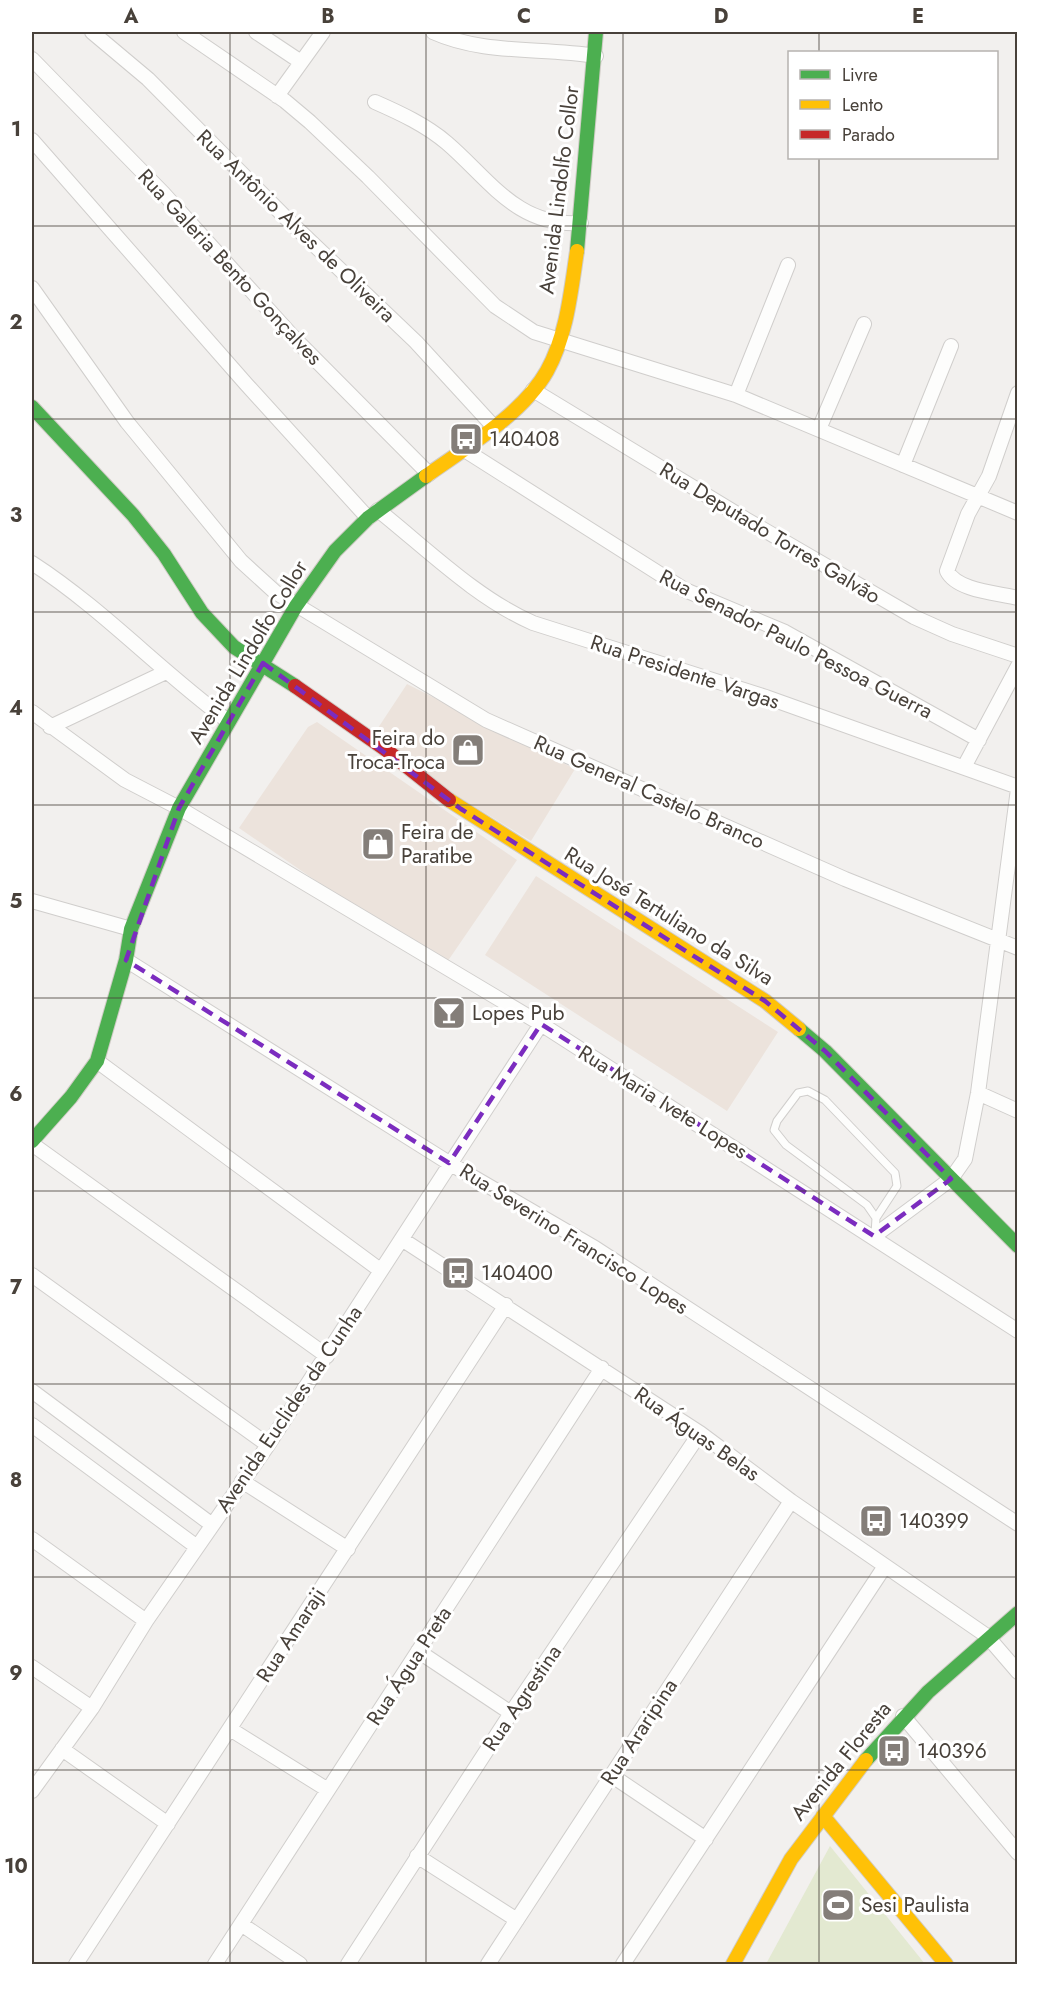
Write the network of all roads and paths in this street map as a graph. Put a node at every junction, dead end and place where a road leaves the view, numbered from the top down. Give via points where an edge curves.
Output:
1 (92, 32) edge
2 (184, 32) edge
3 (256, 32) edge
4 (323, 32) edge
5 (432, 32) edge
6 (596, 32) edge
7 (596, 56) junction
8 (32, 59) edge
9 (301, 62) junction
10 (277, 96) junction
11 (375, 102) dead end
12 (32, 140) edge
13 (581, 224) junction
14 (788, 265) dead end
15 (32, 288) edge
16 (864, 324) dead end
17 (559, 342) junction
18 (951, 346) dead end
19 (533, 390) junction
20 (1017, 393) edge
21 (736, 395) junction
22 (32, 407) edge
23 (494, 427) junction
24 (819, 429) junction
25 (463, 449) junction
26 (903, 465) junction
27 (429, 474) junction
28 (978, 495) junction
29 (1017, 513) edge
30 (373, 514) junction
31 (32, 563) edge
32 (1017, 598) edge
33 (296, 606) junction
34 (1017, 656) edge
35 (263, 663) junction
36 (1017, 666) edge
37 (166, 672) junction
38 (32, 712) edge
39 (228, 722) junction
40 (50, 727) junction
41 (979, 740) junction
42 (963, 767) junction
43 (1017, 788) edge
44 (179, 808) junction
45 (32, 901) edge
46 (131, 929) junction
47 (998, 939) junction
48 (1017, 948) edge
49 (126, 960) junction
50 (540, 1024) junction
51 (97, 1061) junction
52 (978, 1093) junction
53 (1017, 1111) edge
54 (32, 1142) edge
55 (449, 1163) junction
56 (951, 1179) junction
57 (876, 1218) junction
58 (874, 1236) junction
59 (403, 1240) junction
60 (1017, 1246) edge
61 (380, 1270) junction
62 (32, 1275) edge
63 (506, 1305) junction
64 (1017, 1331) edge
65 (327, 1356) junction
66 (602, 1368) junction
67 (32, 1391) edge
68 (32, 1425) edge
69 (700, 1433) junction
70 (268, 1445) junction
71 (242, 1480) junction
72 (791, 1501) junction
73 (211, 1524) junction
74 (1017, 1524) edge
75 (32, 1539) edge
76 (197, 1547) junction
77 (348, 1549) junction
78 (885, 1566) junction
79 (1017, 1613) edge
80 (146, 1621) junction
81 (987, 1636) junction
82 (418, 1651) junction
83 (32, 1667) edge
84 (1017, 1672) edge
85 (92, 1708) junction
86 (511, 1713) junction
87 (903, 1716) junction
88 (230, 1729) junction
89 (62, 1749) junction
90 (611, 1775) junction
91 (328, 1790) junction
92 (32, 1791) edge
93 (823, 1816) junction
94 (168, 1824) junction
95 (706, 1839) junction
96 (1017, 1853) edge
97 (417, 1856) junction
98 (517, 1920) junction
99 (241, 1924) junction
100 (76, 1965) edge
101 (215, 1965) edge
102 (300, 1965) edge
103 (348, 1965) edge
104 (488, 1965) edge
105 (623, 1965) edge
106 (733, 1965) edge
107 (946, 1965) edge

1 - 23 street, Rua Antônio Alves de Oliveira via 147,79 416,342
2 - 10 street
3 - 9 street
4 - 9 street
5 - 7 street via 464,43 498,48
6 - 7 street, Avenida Lindolfo Collor
7 - 13 street, Avenida Lindolfo Collor
8 - 27 street, Rua Galeria Bento Gonçalves
9 - 10 street
10 - 17 street via 338,147 495,306 534,332
11 - 13 street via 407,116 446,142 518,209 541,219
12 - 30 street, Rua Presidente Vargas via 247,385
13 - 17 street, Avenida Lindolfo Collor
14 - 21 street
15 - 33 street, Rua General Castelo Branco via 127,422 241,561
16 - 24 street
17 - 19 street, Avenida Lindolfo Collor
17 - 21 street
18 - 26 street
19 - 23 street, Avenida Lindolfo Collor
19 - 34 street, Rua Deputado Torres Galvão via 896,607 952,634
20 - 28 street via 989,476
21 - 24 street
22 - 35 street, Rua José Tertuliano da Silva via 143,528 213,627 234,647
23 - 25 street, Avenida Lindolfo Collor
24 - 26 street
25 - 27 street, Avenida Lindolfo Collor
25 - 41 street, Rua Senador Paulo Pessoa Guerra via 685,590 785,632
26 - 28 street
27 - 30 street, Avenida Lindolfo Collor
28 - 29 street
28 - 32 street via 947,571 962,584
30 - 33 street, Avenida Lindolfo Collor via 335,551
30 - 42 street, Rua Presidente Vargas via 510,613 533,623 745,690
31 - 37 street via 108,619
33 - 35 street, Avenida Lindolfo Collor
33 - 47 street, Rua General Castelo Branco via 486,720 845,879
35 - 39 street, Avenida Lindolfo Collor
35 - 56 street, Rua José Tertuliano da Silva via 385,748 461,809 765,1001 825,1051
36 - 41 street
37 - 39 street
37 - 40 street
38 - 40 street, Rua Maria Ivete Lopes
39 - 44 street, Avenida Lindolfo Collor
40 - 44 street, Rua Maria Ivete Lopes via 125,780
41 - 42 street
42 - 43 street, Rua Presidente Vargas
43 - 47 street
44 - 46 street, Avenida Lindolfo Collor
44 - 50 street, Rua Maria Ivete Lopes
45 - 46 street
46 - 49 street, Avenida Lindolfo Collor
47 - 48 street, Rua General Castelo Branco
47 - 52 street
49 - 51 street, Avenida Lindolfo Collor
49 - 55 street, Rua Severino Francisco Lopes
50 - 55 street, Avenida Euclides da Cunha
50 - 58 street, Rua Maria Ivete Lopes
51 - 54 street, Avenida Lindolfo Collor
51 - 61 street
52 - 53 street
52 - 56 street via 965,1160
54 - 65 street
55 - 59 street, Avenida Euclides da Cunha
55 - 74 street, Rua Severino Francisco Lopes via 595,1248
56 - 58 street
56 - 60 street, Rua José Tertuliano da Silva
57 - 57 lane via 867,1205 786,1145 774,1130 798,1093 808,1091 825,1100 895,1173 897,1186
57 - 58 lane
58 - 64 street, Rua Maria Ivete Lopes
59 - 61 street, Avenida Euclides da Cunha
59 - 63 street, Rua Águas Belas
61 - 65 street, Avenida Euclides da Cunha
62 - 70 street
63 - 66 street, Rua Águas Belas
63 - 77 street, Rua Amaraji
65 - 70 street, Avenida Euclides da Cunha
66 - 69 street, Rua Águas Belas
66 - 82 street, Rua Água Preta
67 - 73 street
68 - 76 street
69 - 72 street, Rua Águas Belas
69 - 86 street, Rua Agrestina
70 - 71 street, Avenida Euclides da Cunha
71 - 73 street, Avenida Euclides da Cunha
71 - 77 street
72 - 78 street, Rua Águas Belas
72 - 90 street, Rua Araripina
73 - 76 street, Avenida Euclides da Cunha
75 - 80 street
76 - 80 street, Avenida Euclides da Cunha
77 - 88 street, Rua Amaraji
78 - 81 street, Rua Águas Belas
78 - 95 street
79 - 81 street, Avenida Floresta
80 - 85 street, Avenida Euclides da Cunha
81 - 84 street, Rua Águas Belas
81 - 87 street, Avenida Floresta
82 - 86 street
82 - 91 street, Rua Água Preta
83 - 85 street
85 - 89 street, Avenida Euclides da Cunha
86 - 97 street, Rua Agrestina
87 - 93 street, Avenida Floresta
87 - 96 street
88 - 91 street
88 - 94 street, Rua Amaraji
89 - 92 street, Avenida Euclides da Cunha
89 - 94 street
90 - 95 street
90 - 98 street, Rua Araripina
91 - 99 street, Rua Água Preta
93 - 106 street, Avenida Floresta via 799,1847
93 - 107 street
94 - 100 street, Rua Amaraji
95 - 105 street
97 - 98 street
97 - 103 street, Rua Agrestina
98 - 104 street, Rua Araripina
99 - 101 street, Rua Água Preta
99 - 102 street

